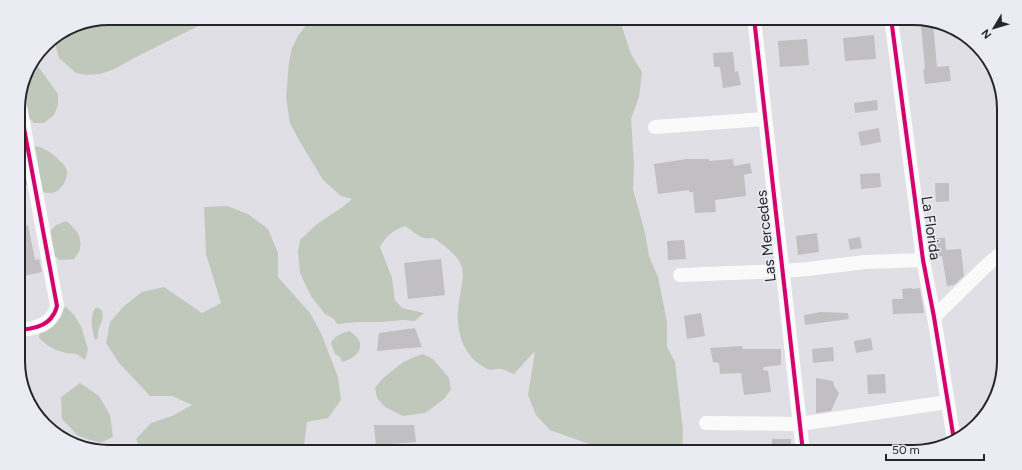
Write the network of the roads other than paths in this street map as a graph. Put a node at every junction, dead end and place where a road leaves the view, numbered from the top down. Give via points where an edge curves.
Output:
1 (755, 25) edge
2 (892, 25) edge
3 (765, 119) junction
4 (655, 127) dead end
5 (25, 133) edge
6 (997, 257) edge
7 (923, 260) junction
8 (782, 271) junction
9 (680, 275) dead end
10 (934, 317) junction
11 (25, 329) edge
12 (947, 402) junction
13 (706, 424) dead end
14 (800, 424) junction
15 (953, 435) edge
16 (802, 445) edge

1 - 3 street, Las Mercedes
2 - 7 street, La Florida
3 - 4 street
3 - 8 street, Las Mercedes
5 - 11 street via 57,306 53,317 42,325
6 - 10 street
7 - 8 street via 865,262
7 - 10 street, La Florida
8 - 9 street
8 - 14 street, Las Mercedes
10 - 12 street, La Florida
12 - 14 street
12 - 15 street, La Florida
13 - 14 street
14 - 16 street, Las Mercedes

